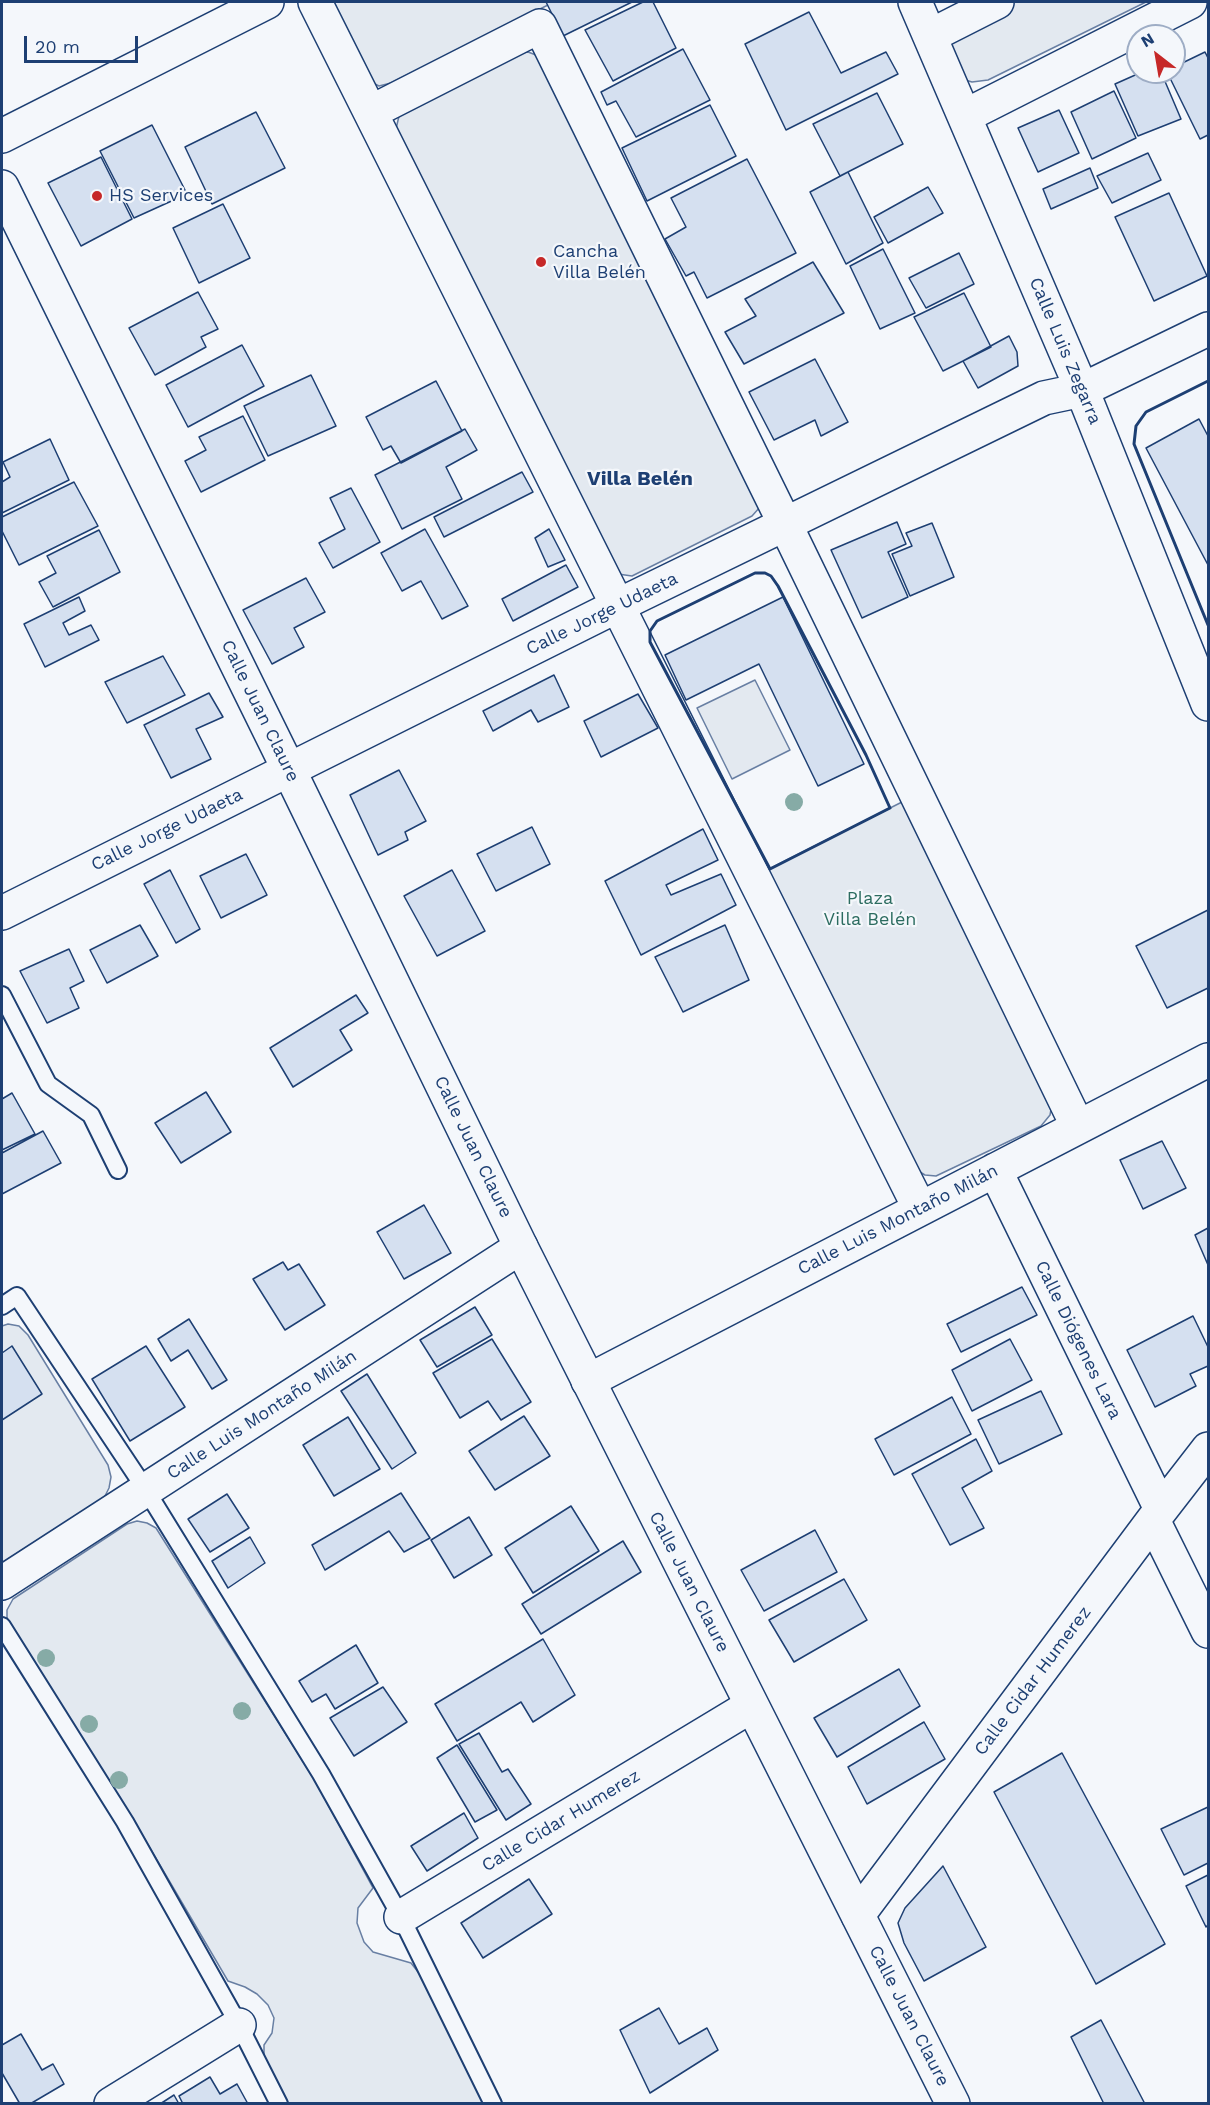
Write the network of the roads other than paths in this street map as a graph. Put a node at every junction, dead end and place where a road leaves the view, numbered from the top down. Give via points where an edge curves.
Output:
1 (267, 2) edge
2 (315, 2) edge
3 (915, 2) edge
4 (997, 2) edge
5 (1190, 2) edge
6 (930, 36) junction
7 (371, 111) junction
8 (965, 116) junction
9 (2, 136) edge
10 (2, 187) edge
11 (1209, 328) edge
12 (1082, 390) junction
13 (785, 524) junction
14 (617, 606) junction
15 (1209, 704) edge
16 (289, 770) junction
17 (2, 913) edge
18 (2, 995) edge
19 (1209, 1060) edge
20 (1078, 1127) junction
21 (118, 1170) dead end
22 (995, 1170) junction
23 (920, 1209) junction
24 (521, 1247) junction
25 (2, 1306) edge
26 (588, 1381) junction
27 (1209, 1449) edge
28 (146, 1490) junction
29 (1157, 1514) junction
30 (2, 1583) edge
31 (2, 1626) edge
32 (1209, 1630) edge
33 (751, 1706) junction
34 (858, 1915) junction
35 (401, 1917) junction
36 (239, 2025) junction
37 (111, 2103) edge
38 (279, 2103) edge
39 (493, 2103) edge
40 (953, 2103) edge

1 - 9 street
2 - 7 street
3 - 6 street, Calle Luis Zegarra
4 - 6 street
5 - 8 street
6 - 8 street, Calle Luis Zegarra
7 - 13 street via 540,26
7 - 14 street
8 - 12 street, Calle Luis Zegarra
10 - 16 street, Calle Juan Claure
11 - 12 street, Calle Jorge Udaeta
12 - 13 street, Calle Jorge Udaeta via 1044,398
12 - 15 street, Calle Luis Zegarra
13 - 14 street, Calle Jorge Udaeta
13 - 20 street
14 - 16 street, Calle Jorge Udaeta
14 - 23 street
16 - 17 street, Calle Jorge Udaeta
16 - 24 street, Calle Juan Claure
18 - 21 lane via 48,1084 92,1115
19 - 20 street, Calle Luis Montaño Milán
20 - 22 street, Calle Luis Montaño Milán
22 - 23 street, Calle Luis Montaño Milán
22 - 29 street, Calle Diógenes Lara
23 - 26 street, Calle Luis Montaño Milán
24 - 26 street, Calle Juan Claure
24 - 28 street, Calle Luis Montaño Milán
25 - 28 lane via 17,1296
26 - 33 street, Calle Juan Claure
27 - 29 street, Calle Cidar Humerez
28 - 30 street, Calle Luis Montaño Milán
28 - 35 lane via 321,1774
29 - 32 street, Calle Diógenes Lara
29 - 34 street, Calle Cidar Humerez
31 - 36 lane via 125,1822
33 - 34 street, Calle Juan Claure
33 - 35 street, Calle Cidar Humerez
34 - 40 street, Calle Juan Claure
35 - 39 lane
36 - 37 street
36 - 38 lane

